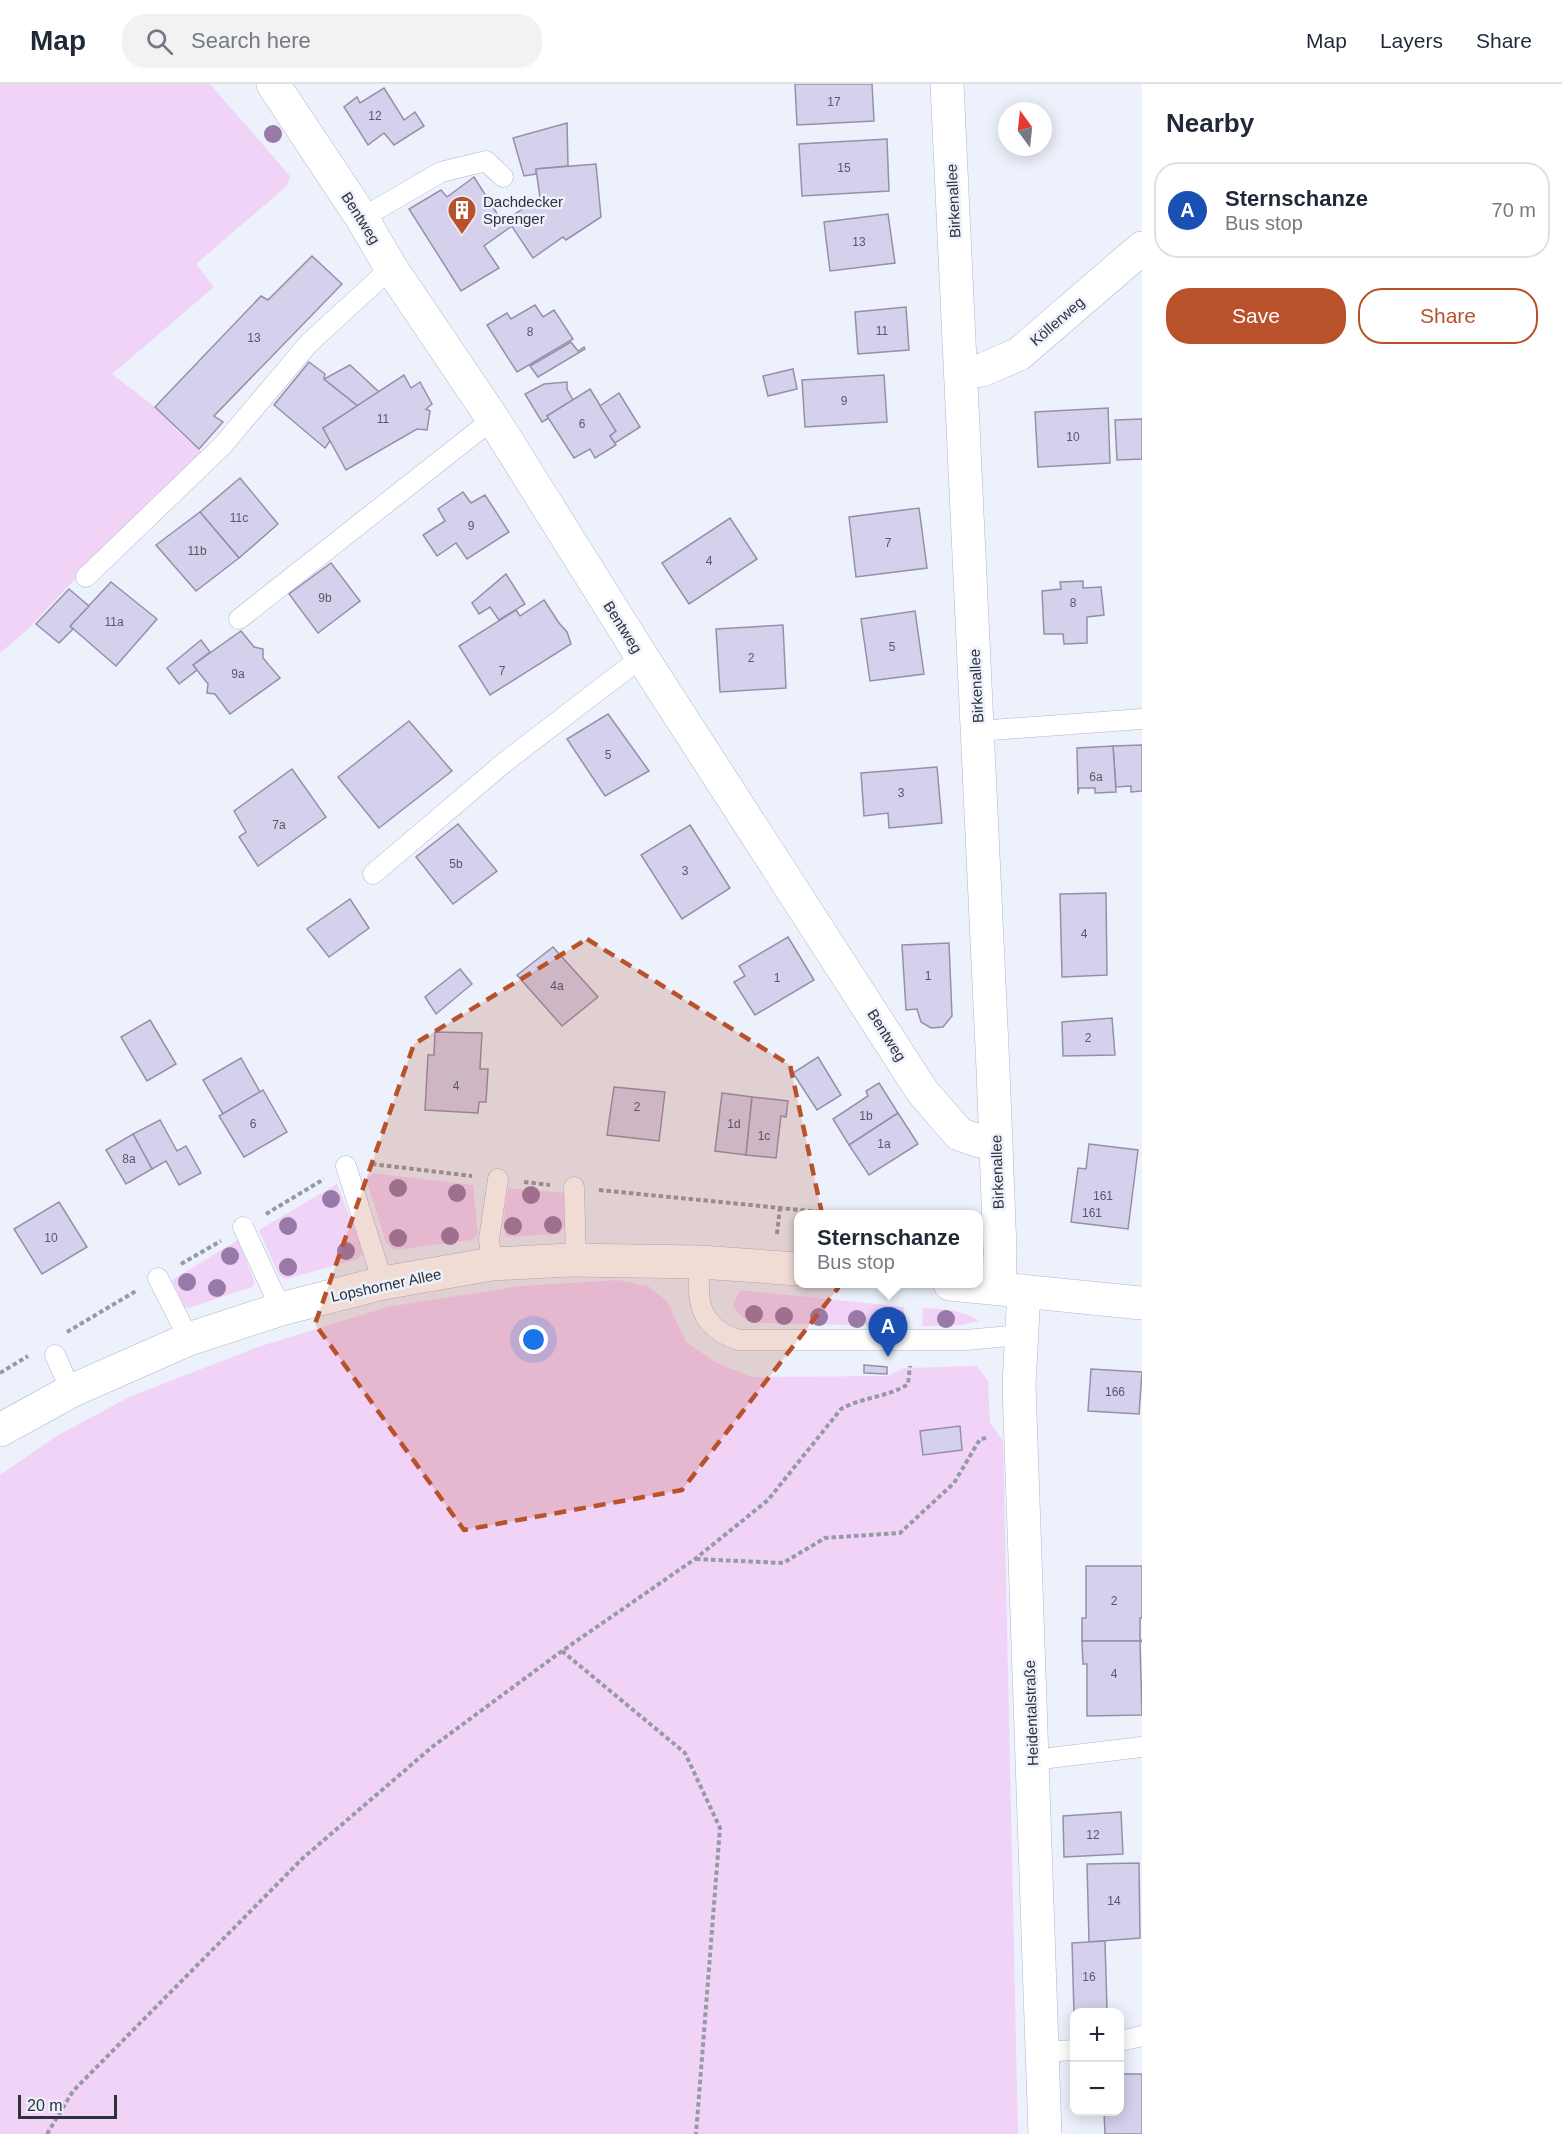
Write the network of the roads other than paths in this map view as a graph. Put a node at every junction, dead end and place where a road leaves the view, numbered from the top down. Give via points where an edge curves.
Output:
1 (273, 84) edge
2 (947, 84) edge
3 (503, 177) dead end
4 (362, 218) junction
5 (1142, 248) edge
6 (392, 268) junction
7 (961, 372) junction
8 (493, 419) junction
9 (86, 577) dead end
10 (239, 619) dead end
11 (642, 657) junction
12 (1142, 719) edge
13 (978, 731) junction
14 (373, 874) dead end
15 (996, 1139) junction
16 (346, 1166) road end
17 (498, 1179) road end
18 (574, 1187) road end
19 (243, 1227) road end
20 (576, 1260) junction
21 (700, 1262) junction
22 (492, 1264) junction
23 (794, 1269) edge
24 (158, 1278) road end
25 (384, 1283) junction
26 (983, 1287) edge
27 (1012, 1290) junction
28 (1142, 1303) edge
29 (282, 1309) junction
30 (1021, 1335) junction
31 (189, 1340) junction
32 (57, 1345) road end
33 (71, 1391) junction
34 (0, 1430) edge
35 (1142, 1747) edge
36 (1033, 1760) junction
37 (1142, 2036) edge
38 (1124, 2040) edge
39 (1070, 2050) edge
40 (1042, 2052) junction
41 (1045, 2134) edge

1 - 4 street, Bentweg
2 - 7 street, Birkenallee
3 - 4 lane via 486,160 441,172
4 - 6 street, Bentweg
5 - 7 street, Köllerweg via 1019,354 982,370
6 - 8 street, Bentweg
6 - 9 lane via 309,343 222,445
7 - 13 street, Birkenallee
8 - 10 lane
8 - 11 street, Bentweg
11 - 14 lane via 505,762
11 - 15 street, Bentweg via 922,1091 959,1134 979,1142
12 - 13 lane
13 - 15 street, Birkenallee
15 - 27 street, Birkenallee
16 - 25 lane
17 - 22 lane via 489,1239
18 - 20 lane
19 - 29 lane
20 - 21 street, Lopshorner Allee
20 - 22 street, Lopshorner Allee
21 - 23 street, Lopshorner Allee
21 - 30 lane via 701,1310 711,1325 738,1340 966,1340
22 - 25 street, Lopshorner Allee
24 - 31 lane
25 - 29 street, Lopshorner Allee
26 - 27 street
27 - 28 street
27 - 30 street, Heidentalstraße
29 - 31 street, Lopshorner Allee
30 - 36 street, Heidentalstraße via 1018,1385
31 - 33 street, Lopshorner Allee
32 - 33 lane
33 - 34 street, Lopshorner Allee
35 - 36 lane
36 - 40 street, Heidentalstraße
37 - 38 lane
39 - 40 lane
40 - 41 street, Heidentalstraße

